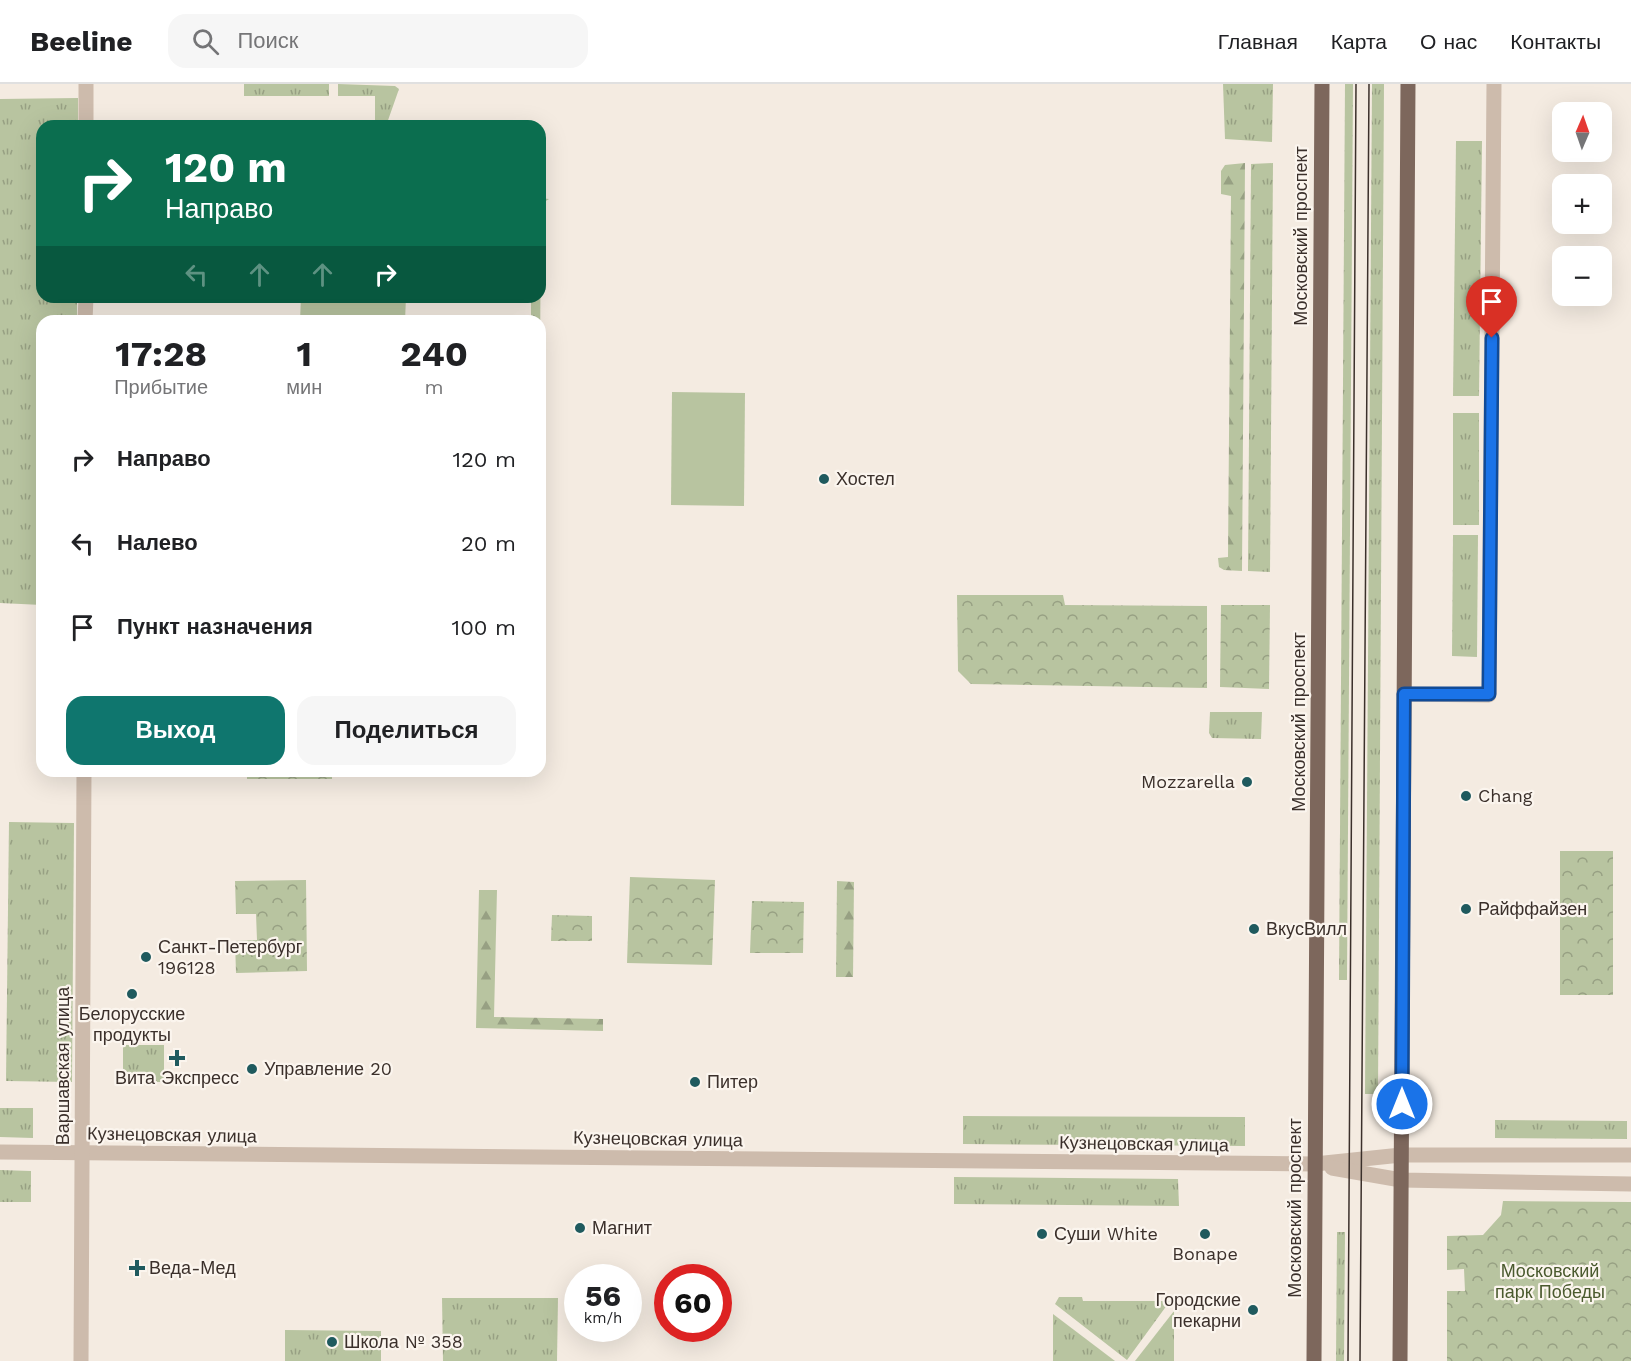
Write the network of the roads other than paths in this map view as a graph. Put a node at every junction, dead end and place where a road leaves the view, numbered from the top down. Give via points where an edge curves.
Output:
1 (86, 84) edge
2 (1322, 84) edge
3 (1408, 84) edge
4 (1494, 84) edge
5 (86, 120) edge
6 (1404, 694) junction
7 (84, 777) edge
8 (0, 1152) edge
9 (82, 1153) junction
10 (1401, 1155) junction
11 (1631, 1155) edge
12 (1315, 1164) junction
13 (1401, 1180) junction
14 (1631, 1184) edge
15 (81, 1361) edge
16 (1314, 1361) edge
17 (1400, 1361) edge

1 - 5 street
2 - 12 main road, Московский проспект
3 - 6 main road
4 - 6 street via 1489,694
6 - 10 main road
7 - 9 street, Варшавская улица
8 - 9 street, Кузнецовская улица
9 - 12 street, Кузнецовская улица
9 - 15 street, Варшавская улица
10 - 11 street, Кузнецовская улица
10 - 12 street, Кузнецовская улица
10 - 13 main road
12 - 13 street, Кузнецовская улица
12 - 16 main road, Московский проспект
13 - 14 street, Кузнецовская улица
13 - 17 main road

